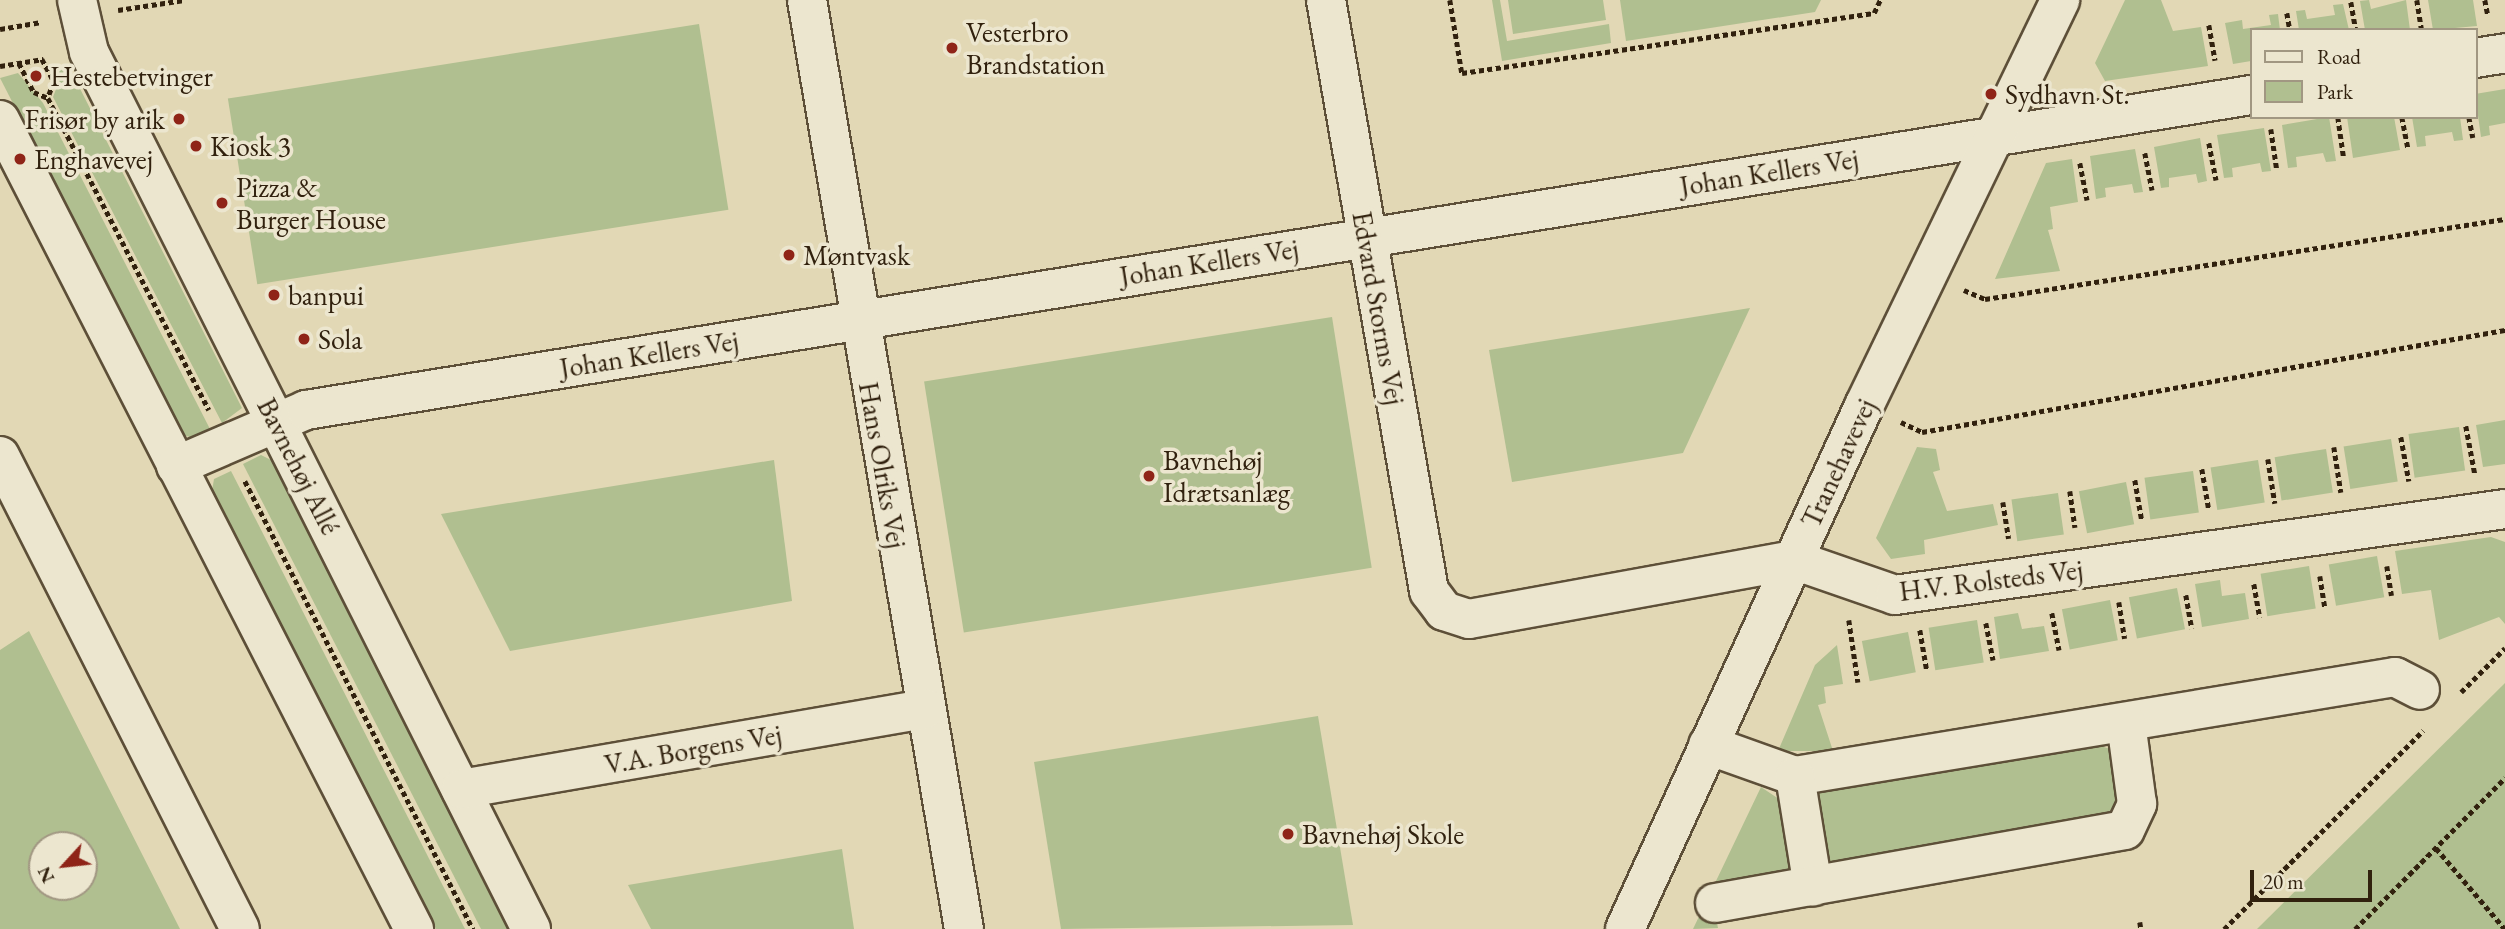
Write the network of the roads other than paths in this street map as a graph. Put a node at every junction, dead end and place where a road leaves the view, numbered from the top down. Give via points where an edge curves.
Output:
1 (77, 0) edge
2 (807, 0) edge
3 (1326, 0) edge
4 (2060, 0) edge
5 (2505, 53) edge
6 (2477, 58) edge
7 (2250, 94) edge
8 (0, 120) edge
9 (1997, 136) junction
10 (1365, 236) junction
11 (858, 320) junction
12 (276, 421) junction
13 (0, 456) edge
14 (176, 466) junction
15 (2505, 509) edge
16 (1794, 560) junction
17 (2435, 704) road end
18 (926, 709) junction
19 (2126, 723) junction
20 (1709, 745) junction
21 (1795, 776) junction
22 (461, 789) junction
23 (1813, 887) junction
24 (1715, 903) dead end
25 (240, 929) edge
26 (414, 929) edge
27 (531, 929) edge
28 (964, 929) edge
29 (1625, 929) edge

1 - 12 street, Bavnehøj Allé via 89,52
2 - 11 street, Hans Olriks Vej
3 - 10 street, Edvard Storms Vej
4 - 9 street, Tranehavevej
5 - 6 street
7 - 9 street, Johan Kellers Vej
8 - 14 street
9 - 10 street, Johan Kellers Vej
9 - 16 street, Tranehavevej via 1926,274
10 - 11 street, Johan Kellers Vej
10 - 16 street, Edvard Storms Vej via 1429,591 1444,611 1469,619
11 - 12 street, Johan Kellers Vej via 306,410
11 - 18 street, Hans Olriks Vej
12 - 14 street, Johan Kellers Vej
12 - 22 street, Bavnehøj Allé
13 - 25 street
14 - 26 street
15 - 16 street, H.V. Rolsteds Vej via 1895,595
16 - 20 street, Tranehavevej
17 - 19 street via 2395,677
18 - 22 street, V.A. Borgens Vej
18 - 28 street, Hans Olriks Vej
19 - 21 street
19 - 23 street via 2137,804 2125,830
20 - 21 street
20 - 29 street, Tranehavevej
21 - 23 street
22 - 27 street, Bavnehøj Allé
23 - 24 street

